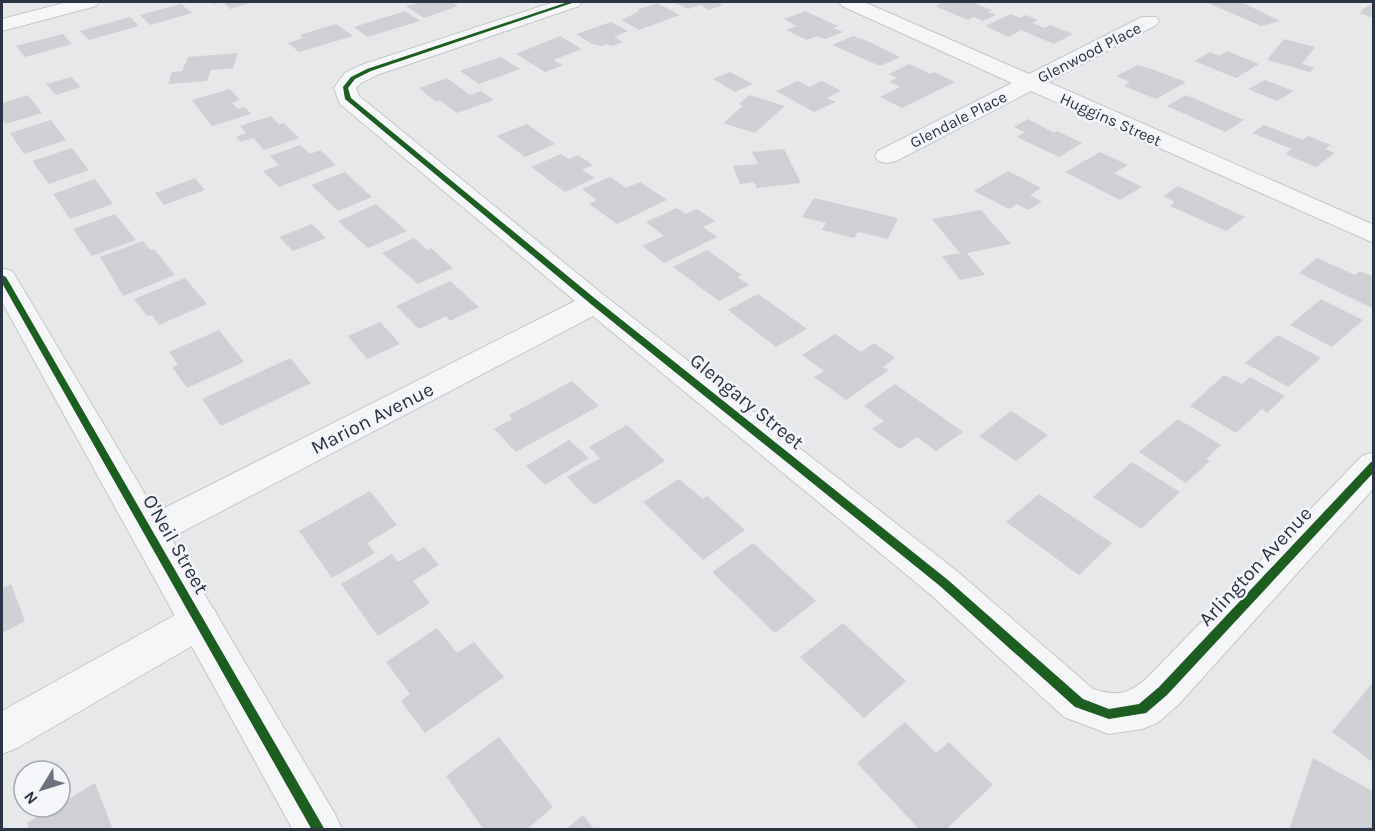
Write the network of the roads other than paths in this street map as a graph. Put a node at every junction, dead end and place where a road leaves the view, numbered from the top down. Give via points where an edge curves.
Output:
1 (89, 2) edge
2 (572, 2) edge
3 (849, 2) edge
4 (1149, 21) dead end
5 (2, 25) edge
6 (1029, 83) junction
7 (887, 156) dead end
8 (1374, 235) edge
9 (2, 277) edge
10 (596, 303) junction
11 (1374, 465) edge
12 (147, 532) junction
13 (200, 621) junction
14 (1163, 691) joint
15 (2, 734) edge
16 (320, 830) edge

1 - 5 street
2 - 10 street, Glengary Street via 369,70 353,78 345,88 348,99
3 - 6 street, Huggins Street
4 - 6 street, Glenwood Place
6 - 7 street, Glendale Place
6 - 8 street, Huggins Street
9 - 12 street, O'Neil Street
10 - 12 street, Marion Avenue
10 - 14 street, Glengary Street via 944,583 1079,704 1109,714 1142,709
11 - 14 street, Arlington Avenue
12 - 13 street, O'Neil Street
13 - 15 street
13 - 16 street, O'Neil Street

